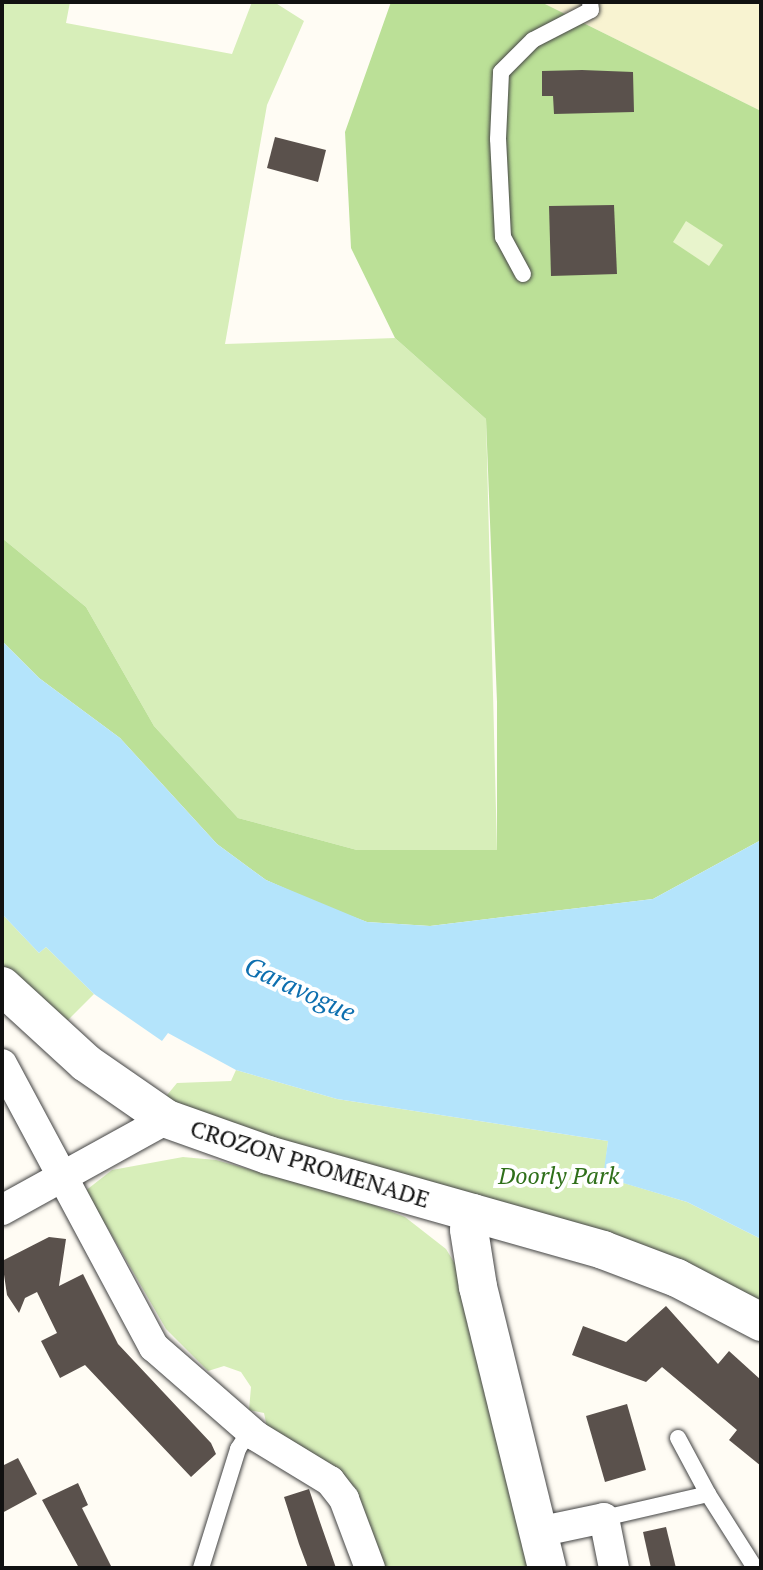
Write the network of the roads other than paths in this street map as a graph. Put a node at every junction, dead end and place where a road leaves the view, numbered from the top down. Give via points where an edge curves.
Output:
1 (590, 2) edge
2 (523, 274) dead end
3 (2, 986) edge
4 (2, 1064) edge
5 (167, 1119) junction
6 (59, 1179) junction
7 (2, 1210) edge
8 (473, 1213) junction
9 (761, 1322) edge
10 (246, 1425) junction
11 (678, 1438) dead end
12 (708, 1494) junction
13 (604, 1518) junction
14 (542, 1550) edge
15 (201, 1568) edge
16 (370, 1568) edge
17 (614, 1568) edge
18 (755, 1568) edge

1 - 2 lane via 591,10 533,40 501,72 503,237
3 - 5 street, CROZON PROMENADE via 86,1063
4 - 6 street
5 - 6 street
5 - 8 street, CROZON PROMENADE via 268,1155
6 - 7 street
6 - 10 street via 154,1347
8 - 9 street via 677,1278
8 - 14 street via 469,1230 478,1287
10 - 15 lane
10 - 16 street via 330,1481 344,1499
11 - 12 lane
12 - 13 lane
12 - 18 lane
13 - 14 street
13 - 17 street

